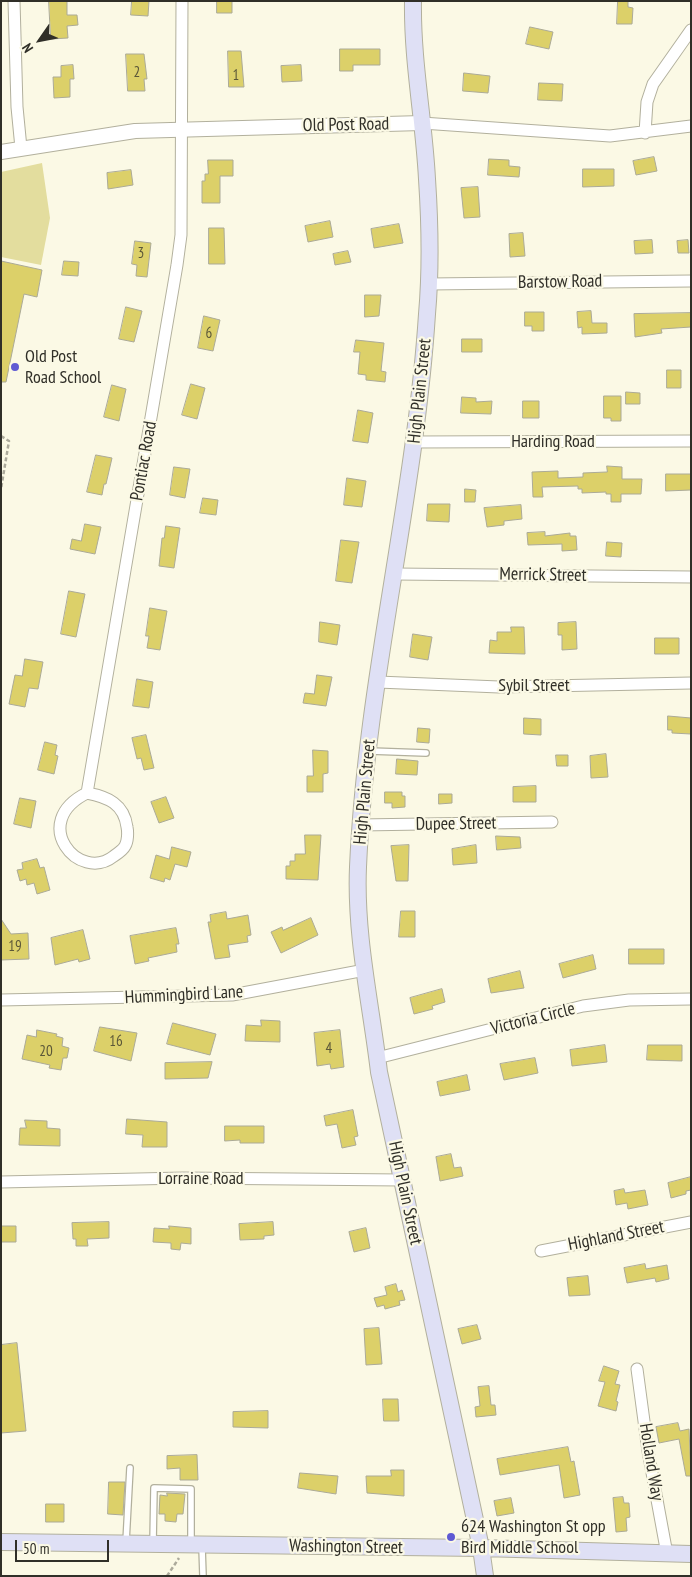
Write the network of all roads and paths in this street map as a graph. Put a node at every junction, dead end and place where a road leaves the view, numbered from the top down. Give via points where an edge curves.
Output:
1 (14, 1) edge
2 (182, 1) edge
3 (413, 1) edge
4 (691, 30) edge
5 (422, 123) junction
6 (691, 126) edge
7 (181, 129) junction
8 (645, 133) junction
9 (21, 148) junction
10 (1, 152) edge
11 (691, 281) edge
12 (430, 284) junction
13 (1, 436) edge
14 (691, 441) edge
15 (415, 442) junction
16 (1, 490) edge
17 (395, 574) junction
18 (691, 577) edge
19 (378, 682) junction
20 (691, 682) edge
21 (368, 750) junction
22 (426, 753) dead end
23 (87, 792) junction
24 (552, 822) dead end
25 (360, 825) junction
26 (365, 970) junction
27 (691, 999) edge
28 (1, 1000) edge
29 (377, 1058) junction
30 (402, 1180) junction
31 (1, 1182) edge
32 (691, 1222) edge
33 (540, 1251) dead end
34 (637, 1369) dead end
35 (130, 1468) dead end
36 (1, 1542) edge
37 (126, 1544) junction
38 (153, 1544) junction
39 (197, 1545) junction
40 (481, 1548) junction
41 (667, 1554) junction
42 (691, 1554) edge
43 (180, 1557) dead end
44 (167, 1576) edge
45 (203, 1576) edge
46 (485, 1576) edge

1 - 9 street
2 - 7 street, Pontiac Road
3 - 5 main road, High Plain Street
4 - 8 street via 653,84 647,102
5 - 7 street, Old Post Road
5 - 8 street, Old Post Road via 581,135
5 - 12 main road, High Plain Street
6 - 8 street, Old Post Road
7 - 9 street, Old Post Road via 135,131
7 - 23 street, Pontiac Road via 178,265
9 - 10 street, Old Post Road
11 - 12 street, Barstow Road
12 - 15 main road, High Plain Street
13 - 16 path via 9,441
14 - 15 street, Harding Road
15 - 17 main road, High Plain Street
17 - 18 street, Merrick Street
17 - 19 main road, High Plain Street
19 - 20 street, Sybil Street via 499,687
19 - 21 main road, High Plain Street
21 - 22 lane
21 - 25 main road, High Plain Street
23 - 23 street via 68,804 60,823 60,839 71,854 99,863 109,860 125,846 125,816 104,796
24 - 25 street, Dupee Street
25 - 26 main road, High Plain Street via 358,879
26 - 28 street, Hummingbird Lane via 232,995
26 - 29 main road, High Plain Street
27 - 29 street, Victoria Circle via 629,1000 583,1006
29 - 30 main road, High Plain Street
30 - 31 street, Lorraine Road via 183,1178
30 - 40 main road, High Plain Street
32 - 33 street, Highland Street
34 - 41 street, Holland Way
35 - 37 lane
36 - 37 main road, Washington Street
37 - 38 main road, Washington Street
38 - 39 main road, Washington Street
38 - 39 lane via 154,1488 191,1489
39 - 40 main road, Washington Street
39 - 45 lane
40 - 41 main road, Washington Street
40 - 46 main road, High Plain Street
41 - 42 main road, Washington Street
43 - 44 path

